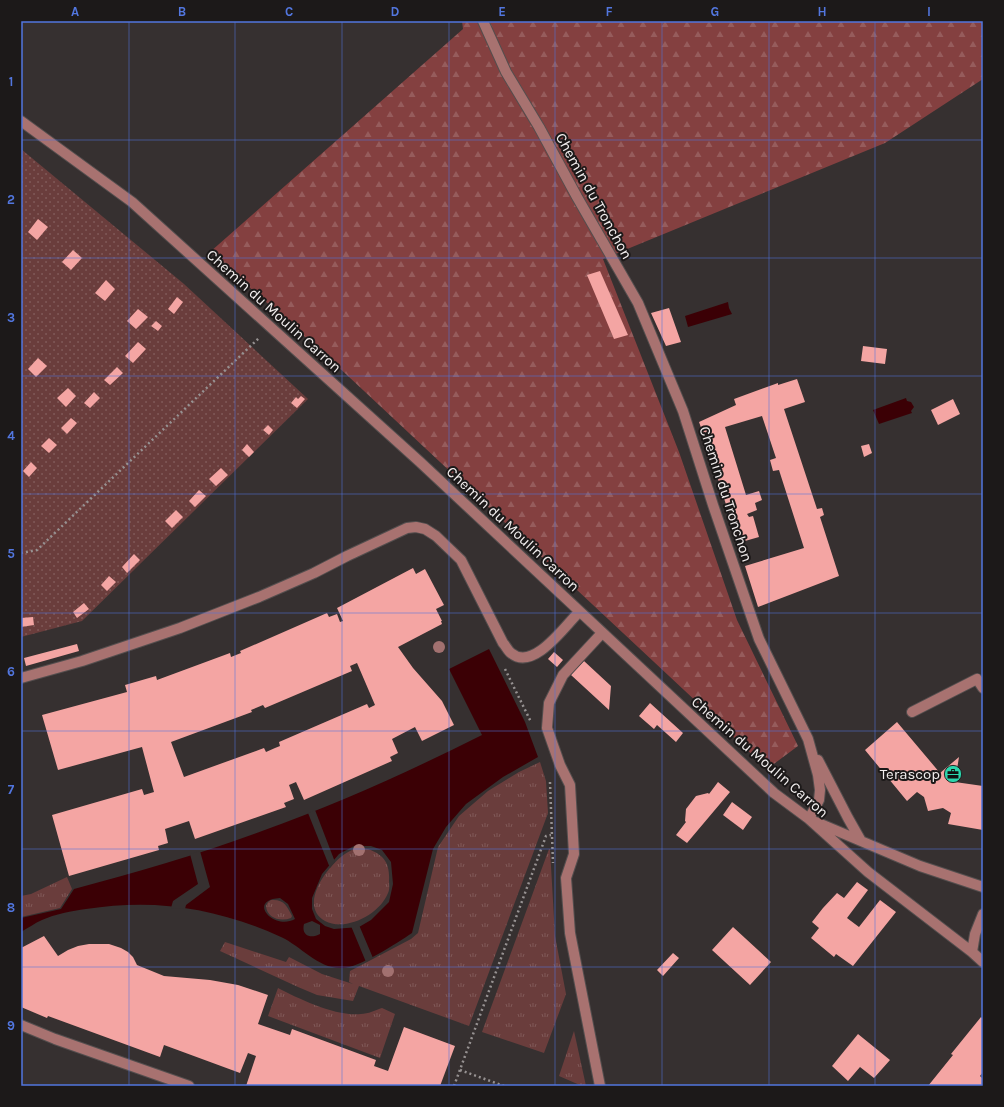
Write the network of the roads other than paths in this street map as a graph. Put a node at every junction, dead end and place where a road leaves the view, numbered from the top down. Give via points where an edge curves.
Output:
1 (483, 21) edge
2 (21, 121) edge
3 (579, 612) junction
4 (602, 633) junction
5 (21, 678) edge
6 (983, 688) edge
7 (912, 712) dead end
8 (808, 739) junction
9 (809, 819) junction
10 (861, 841) junction
11 (983, 887) edge
12 (983, 914) edge
13 (972, 952) junction
14 (983, 962) edge
15 (21, 1025) edge
16 (189, 1086) edge
17 (600, 1086) edge

1 - 8 street, Chemin du Tronchon via 506,72 638,303 683,411 759,639
2 - 3 street, Chemin du Moulin Carron via 132,202 420,462
3 - 4 street, Chemin du Moulin Carron
3 - 5 street via 543,650 533,656 522,658 511,653 503,643 461,560 425,529 407,528 314,573 180,628 82,661
4 - 9 street, Chemin du Moulin Carron via 774,793
4 - 17 street via 563,674 549,703 547,728 570,785 574,854 566,878 570,933
6 - 7 street via 977,679
8 - 9 street, Chemin du Tronchon via 820,790 819,800
8 - 10 street
9 - 10 street
9 - 13 street, Chemin du Moulin Carron via 868,872
10 - 11 street via 920,866
12 - 13 street via 975,934
13 - 14 street, Chemin du Moulin Carron
15 - 16 street

